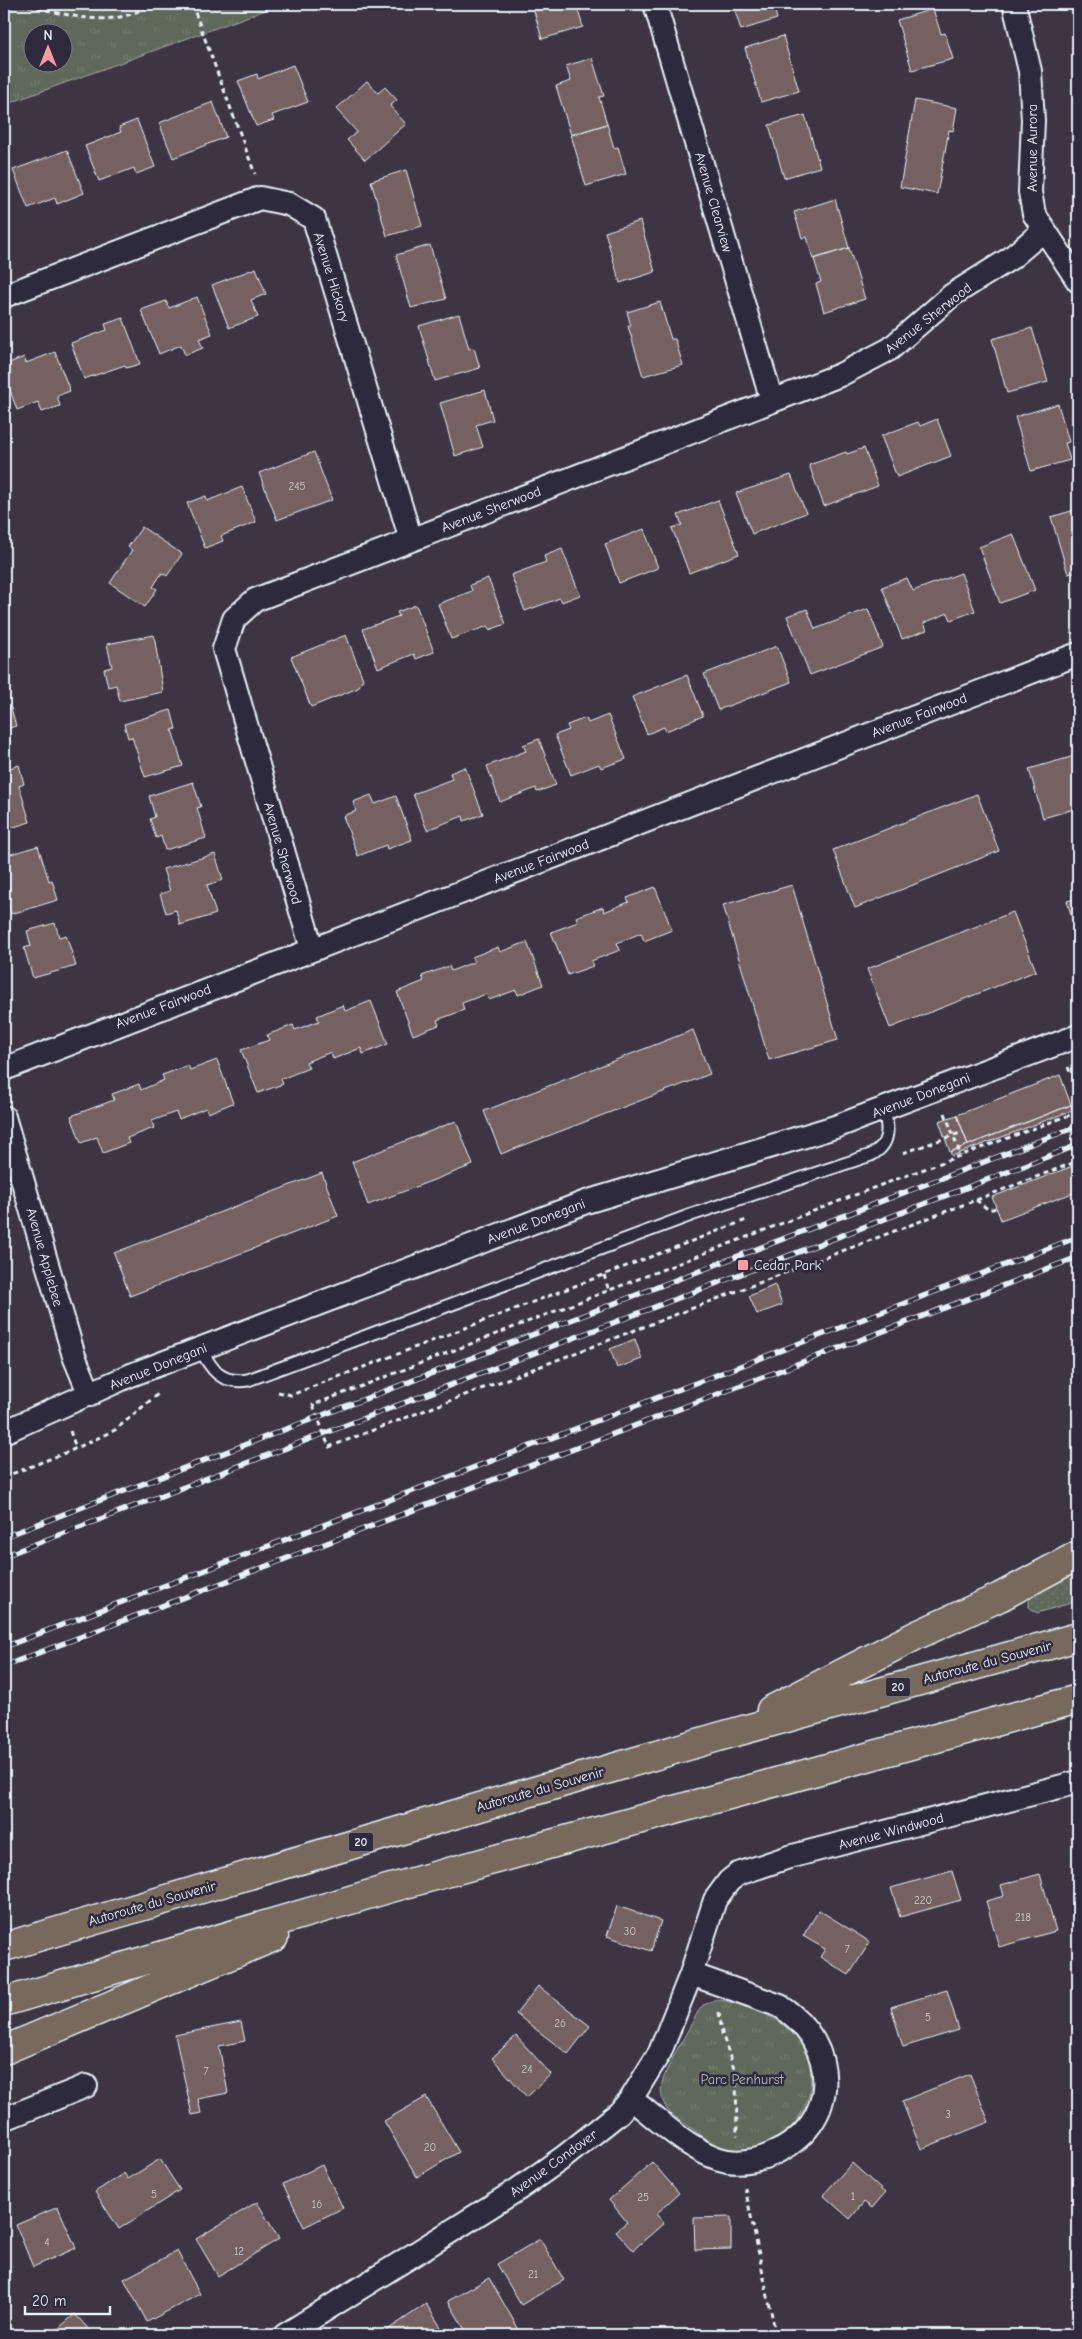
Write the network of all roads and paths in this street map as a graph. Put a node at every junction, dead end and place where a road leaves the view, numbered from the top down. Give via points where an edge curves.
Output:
1 (14, 4) edge
2 (20, 4) edge
3 (151, 4) edge
4 (192, 4) edge
5 (655, 4) edge
6 (1014, 4) edge
7 (4, 5) edge
8 (256, 177) dead end
9 (1044, 231) junction
10 (1078, 281) edge
11 (4, 296) edge
12 (772, 401) junction
13 (411, 540) junction
14 (1078, 654) edge
15 (312, 949) junction
16 (1078, 1036) edge
17 (1068, 1066) dead end
18 (4, 1068) edge
19 (1078, 1070) edge
20 (884, 1110) junction
21 (1078, 1112) edge
22 (944, 1113) dead end
23 (4, 1117) edge
24 (964, 1132) dead end
25 (954, 1136) junction
26 (902, 1154) dead end
27 (961, 1156) junction
28 (1078, 1161) edge
29 (976, 1200) junction
30 (996, 1208) dead end
31 (604, 1275) dead end
32 (609, 1292) junction
33 (200, 1348) junction
34 (161, 1392) dead end
35 (90, 1395) junction
36 (67, 1424) dead end
37 (4, 1432) edge
38 (76, 1448) junction
39 (4, 1477) edge
40 (1078, 1555) edge
41 (1078, 1637) edge
42 (1078, 1699) edge
43 (718, 1737) junction
44 (1078, 1782) edge
45 (391, 1888) junction
46 (715, 1900) joint
47 (4, 1947) edge
48 (691, 1974) junction
49 (4, 2002) edge
50 (719, 2009) dead end
51 (4, 2050) edge
52 (86, 2086) dead end
53 (631, 2099) junction
54 (4, 2119) edge
55 (737, 2141) dead end
56 (745, 2184) dead end
57 (285, 2335) edge
58 (776, 2335) edge

1 - 7 path
2 - 3 path via 99,21 137,14
4 - 8 path
5 - 12 street, Avenue Clearview
6 - 9 street, Avenue Aurora via 1030,71 1033,120 1030,192 1034,214
9 - 10 street, Avenue Aurora
9 - 12 street, Avenue Sherwood via 1011,258 952,296 890,349 840,376
11 - 13 street, Avenue Hickory via 260,198 289,204 314,219
12 - 13 street, Avenue Sherwood
13 - 15 street, Avenue Sherwood via 255,600 234,619 224,649
14 - 15 street, Avenue Fairwood
15 - 18 street, Avenue Fairwood
16 - 20 street, Avenue Donegani
17 - 19 path via 1070,1072
20 - 33 street, Avenue Donegani via 586,1202
20 - 33 lane via 887,1135 882,1148 871,1155 691,1215 248,1380 221,1377 212,1370
21 - 27 path
22 - 25 path
23 - 35 street, Avenue Applebee via 74,1356
24 - 25 path
25 - 26 path
25 - 27 path
27 - 32 path
28 - 29 path
29 - 30 path via 989,1210
29 - 32 path via 329,1447 313,1405
31 - 32 path
33 - 35 street, Avenue Donegani
34 - 38 path, Avenue Donegani via 115,1430
35 - 37 street, Avenue Donegani
36 - 38 path
38 - 39 path, Avenue Donegani
40 - 43 highway
41 - 43 highway, Autoroute du Souvenir / 20
42 - 45 highway
43 - 47 highway, Autoroute du Souvenir / 20
44 - 46 street, Avenue Windwood via 759,1866 738,1874
45 - 49 highway
45 - 51 highway
46 - 48 street, Avenue Condover
48 - 53 street, Avenue Condover via 660,2052
48 - 53 street via 780,2006 810,2032 822,2062 824,2083 817,2112 801,2136 784,2149 740,2162 702,2152
50 - 55 path via 722,2033 736,2075
52 - 54 street
53 - 57 street, Avenue Condover via 604,2126 517,2190
56 - 58 path

